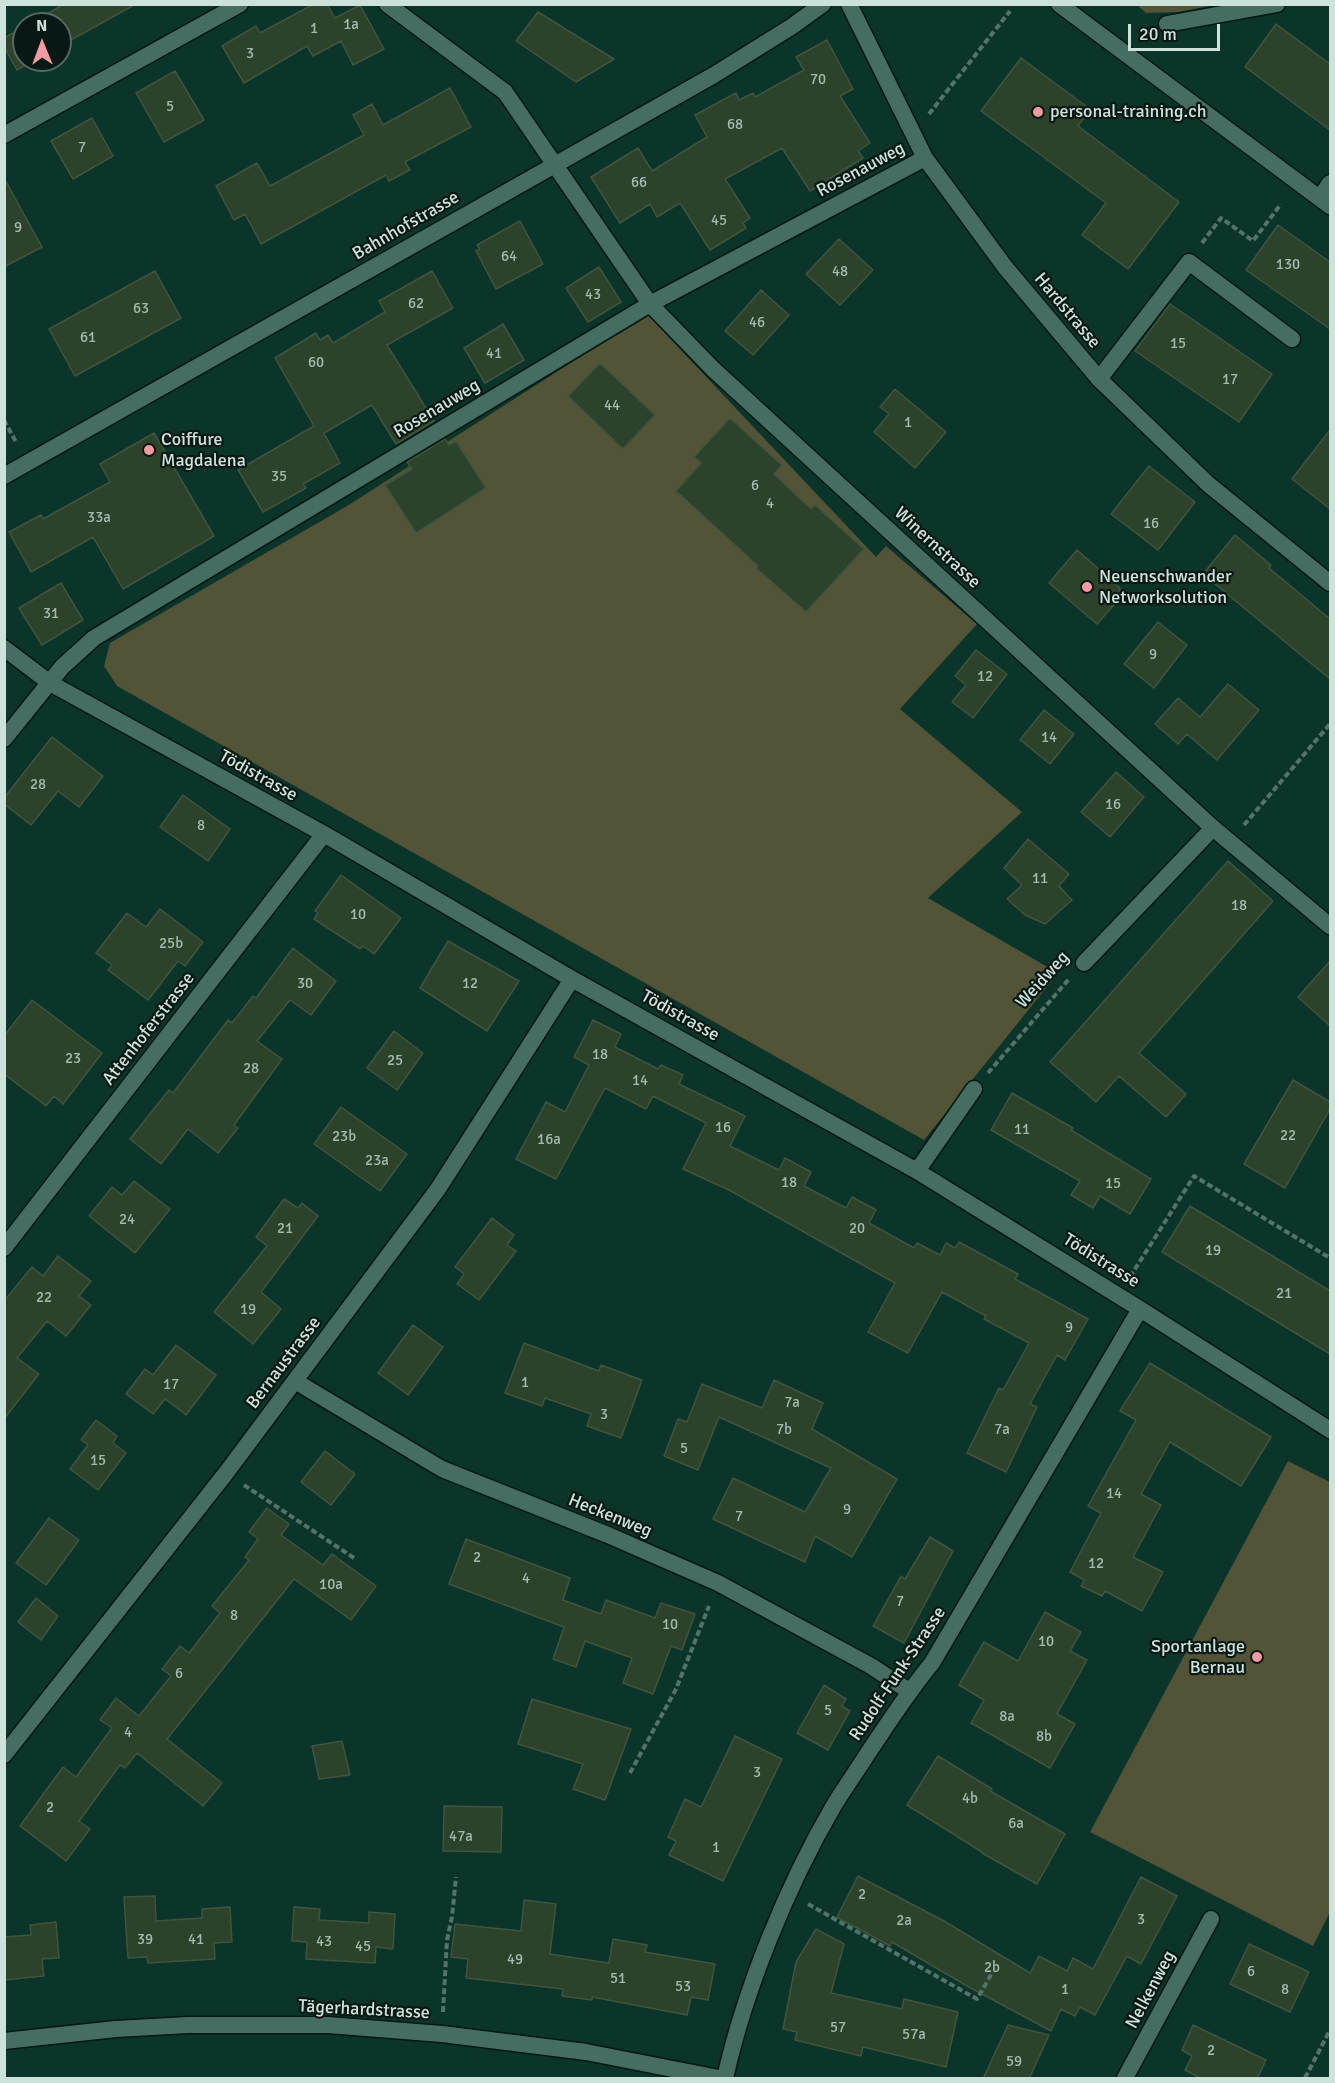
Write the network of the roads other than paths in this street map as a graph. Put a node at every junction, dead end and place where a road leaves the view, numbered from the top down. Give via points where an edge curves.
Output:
1 (240, 4) edge
2 (387, 4) edge
3 (823, 4) edge
4 (849, 4) edge
5 (1059, 4) edge
6 (1277, 4) edge
7 (1167, 24) dead end
8 (4, 135) edge
9 (925, 158) junction
10 (554, 165) junction
11 (1330, 183) edge
12 (1325, 202) edge
13 (650, 304) junction
14 (1292, 339) dead end
15 (1099, 379) junction
16 (4, 476) edge
17 (1330, 583) edge
18 (4, 648) edge
19 (50, 683) junction
20 (4, 739) edge
21 (1213, 828) junction
22 (324, 834) junction
23 (1330, 926) edge
24 (1084, 963) road end
25 (572, 979) junction
26 (974, 1089) road end
27 (917, 1170) junction
28 (4, 1248) edge
29 (1140, 1309) junction
30 (295, 1381) junction
31 (1330, 1430) edge
32 (909, 1691) junction
33 (4, 1755) edge
34 (1211, 1919) dead end
35 (4, 2042) edge
36 (719, 2079) edge
37 (725, 2079) edge
38 (1125, 2079) edge

1 - 8 street
2 - 10 street, Winernstrasse via 505,92
3 - 10 street, Bahnhofstrasse via 714,75
4 - 9 street, Hardstrasse
5 - 12 street
6 - 7 street
9 - 13 street, Rosenauweg
9 - 15 street, Hardstrasse via 1005,267
10 - 13 street, Winernstrasse
10 - 16 street, Bahnhofstrasse
11 - 12 street
13 - 19 street, Rosenauweg via 94,638
13 - 21 street, Winernstrasse via 713,369
14 - 15 street via 1189,262
15 - 17 street, Hardstrasse via 1208,484
18 - 19 street, Tödistrasse
19 - 20 street, Rosenauweg
19 - 22 street, Tödistrasse
21 - 23 street, Winernstrasse
21 - 24 street, Weidweg
22 - 25 street, Tödistrasse
22 - 28 street, Attenhoferstrasse
25 - 27 street, Tödistrasse
25 - 30 street, Bernaustrasse via 438,1189
26 - 27 street
27 - 29 street, Tödistrasse
29 - 31 street, Tödistrasse
29 - 32 street, Rudolf-Funk-Strasse via 932,1663
30 - 32 street, Heckenweg via 442,1468 718,1583 871,1666
30 - 33 street, Bernaustrasse
32 - 37 street, Rudolf-Funk-Strasse via 834,1806 788,1896 754,1981
34 - 38 street, Nelkenweg
35 - 36 street, Tägerhardstrasse via 188,2025 328,2025 586,2052

